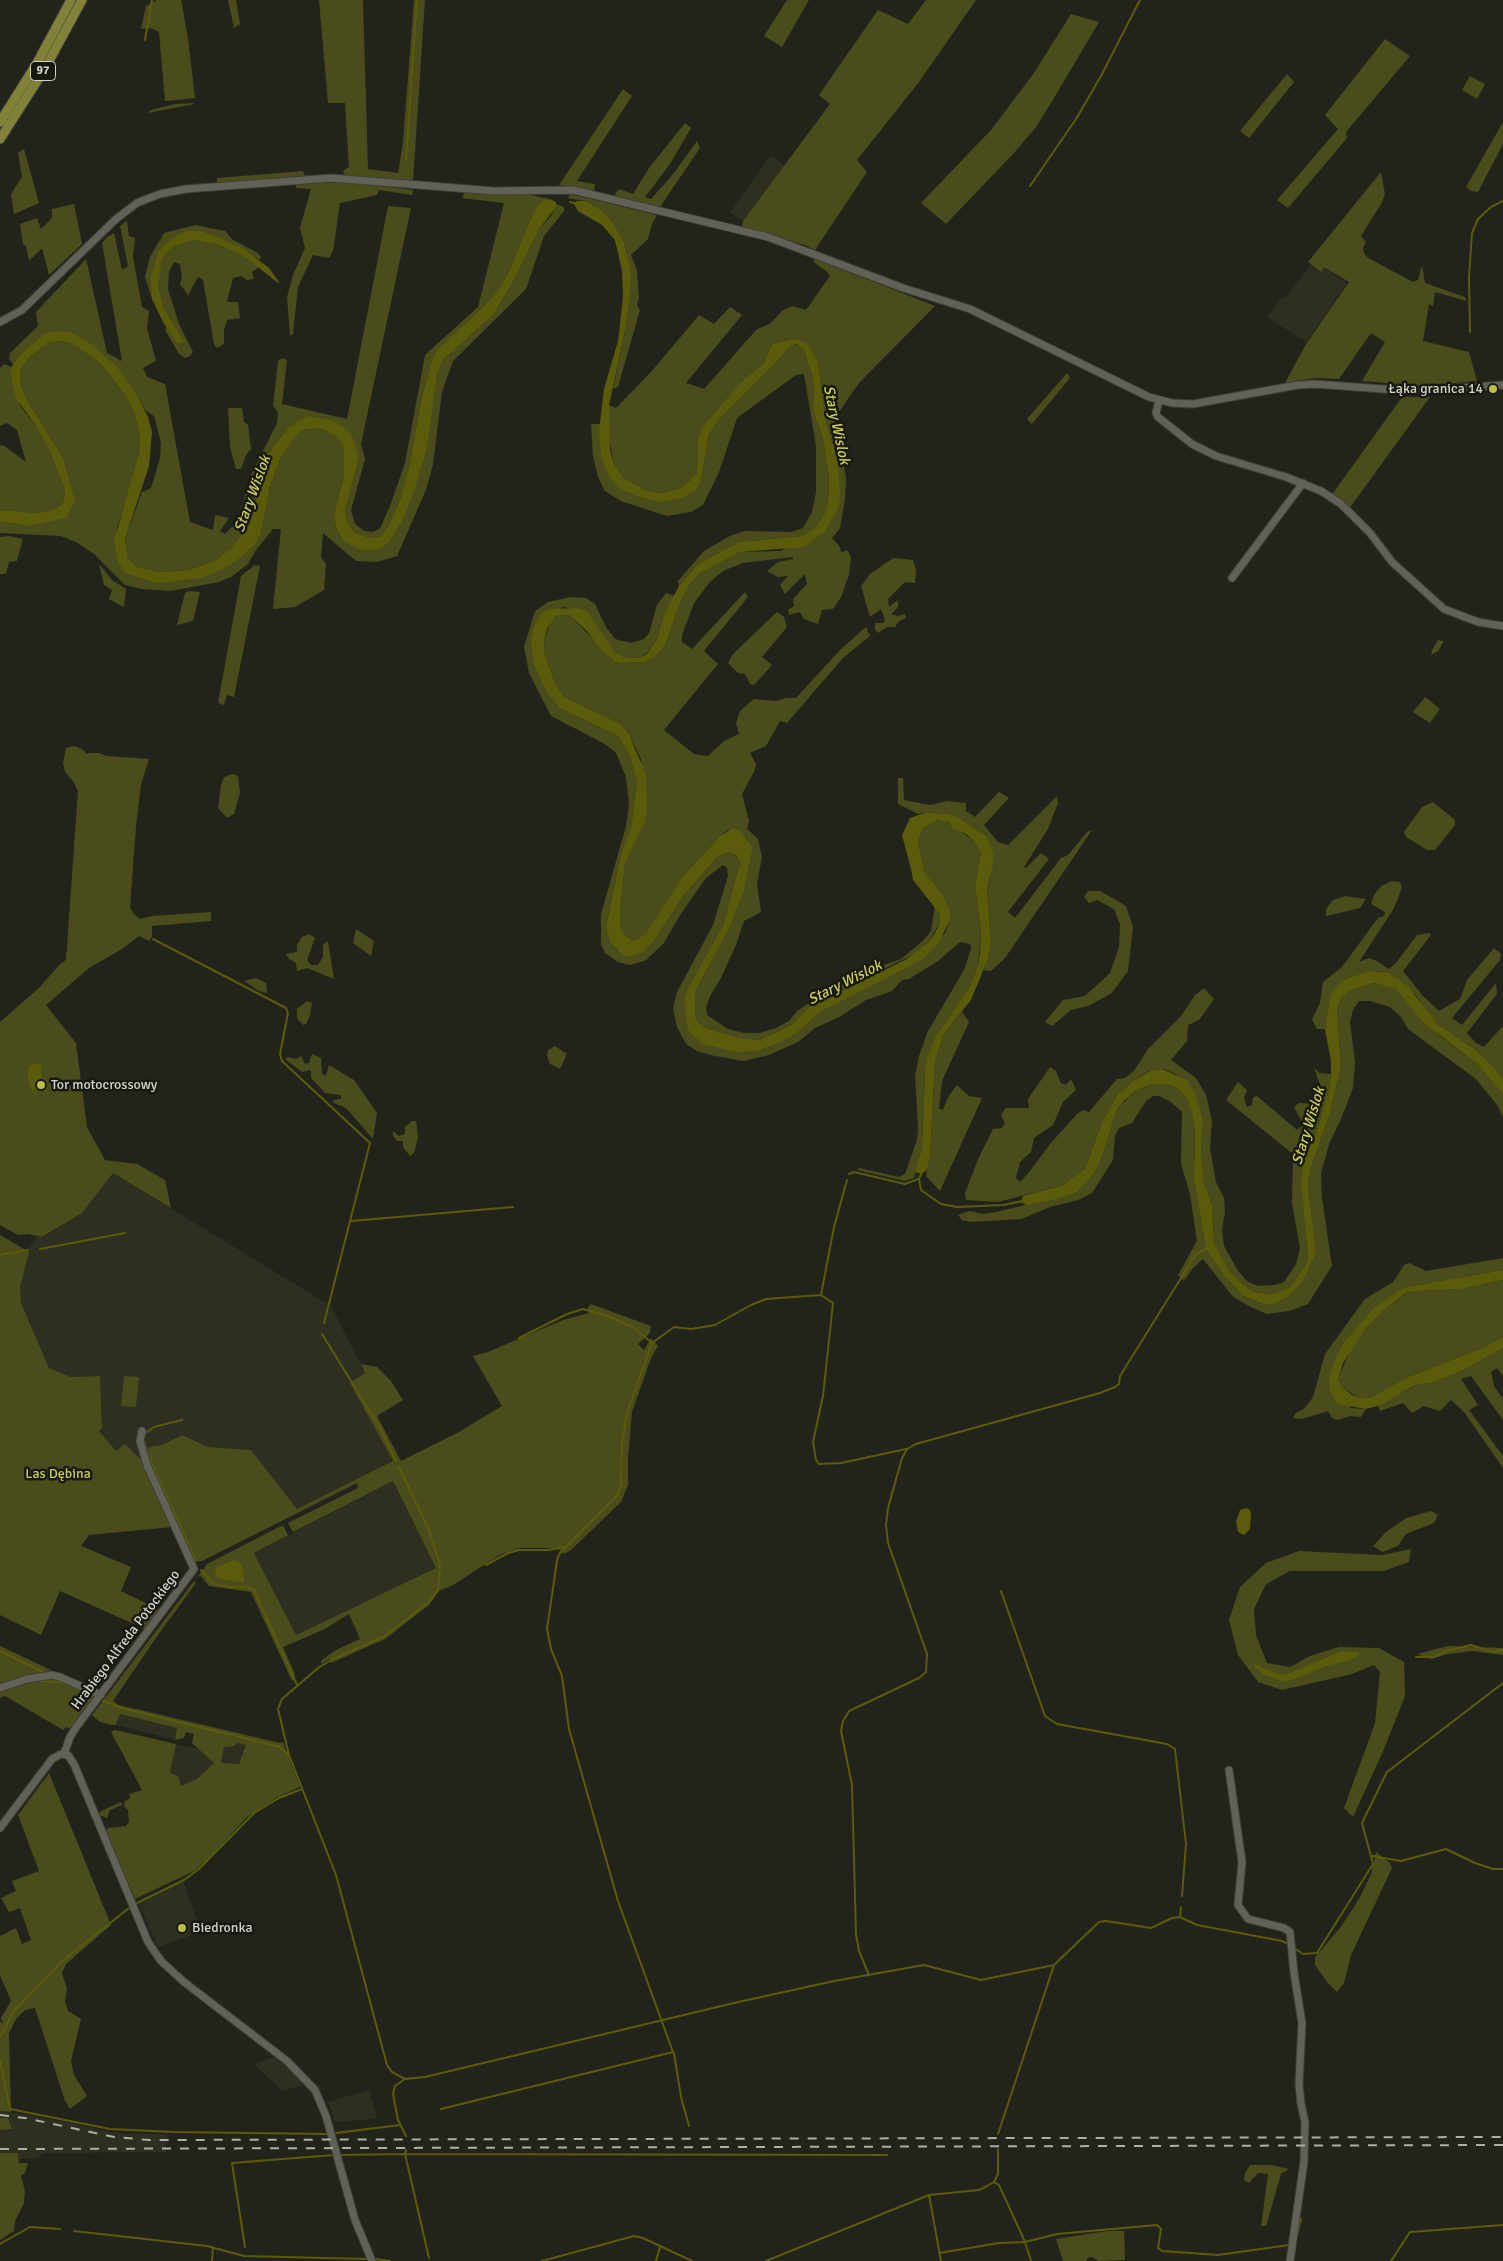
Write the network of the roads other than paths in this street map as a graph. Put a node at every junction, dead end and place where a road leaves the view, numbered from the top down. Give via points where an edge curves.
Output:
1 (71, 0) edge
2 (82, 0) edge
3 (0, 122) edge
4 (0, 139) edge
5 (0, 322) edge
6 (1503, 385) edge
7 (1159, 400) junction
8 (1303, 483) junction
9 (1232, 578) dead end
10 (1503, 626) edge
11 (142, 1431) dead end
12 (0, 1688) edge
13 (101, 1694) junction
14 (64, 1754) junction
15 (1229, 1770) dead end
16 (0, 1828) edge
17 (372, 2261) edge
18 (1290, 2261) edge

1 - 3 main road, 97
2 - 4 main road, 97 via 44,70
5 - 7 street via 40,295 127,210 146,199 172,191 331,178 494,191 573,190 768,237 906,289 970,309
6 - 7 street via 1410,391 1298,384 1193,404
7 - 8 street via 1158,417 1204,451
8 - 9 street
8 - 10 street via 1341,504 1370,532 1392,562 1444,609 1478,622
11 - 13 street, Hrabiego Alfreda Potockiego via 140,1441 147,1465 194,1569
12 - 13 street via 52,1675
13 - 14 street, Hrabiego Alfreda Potockiego via 70,1737
14 - 16 street, Hrabiego Alfreda Potockiego via 52,1759
14 - 17 street via 74,1764 148,1942 161,1961 287,2061 315,2090 326,2116 355,2220
15 - 18 street via 1242,1862 1238,1905 1248,1919 1290,1932 1302,2023 1299,2084 1305,2128 1304,2162

